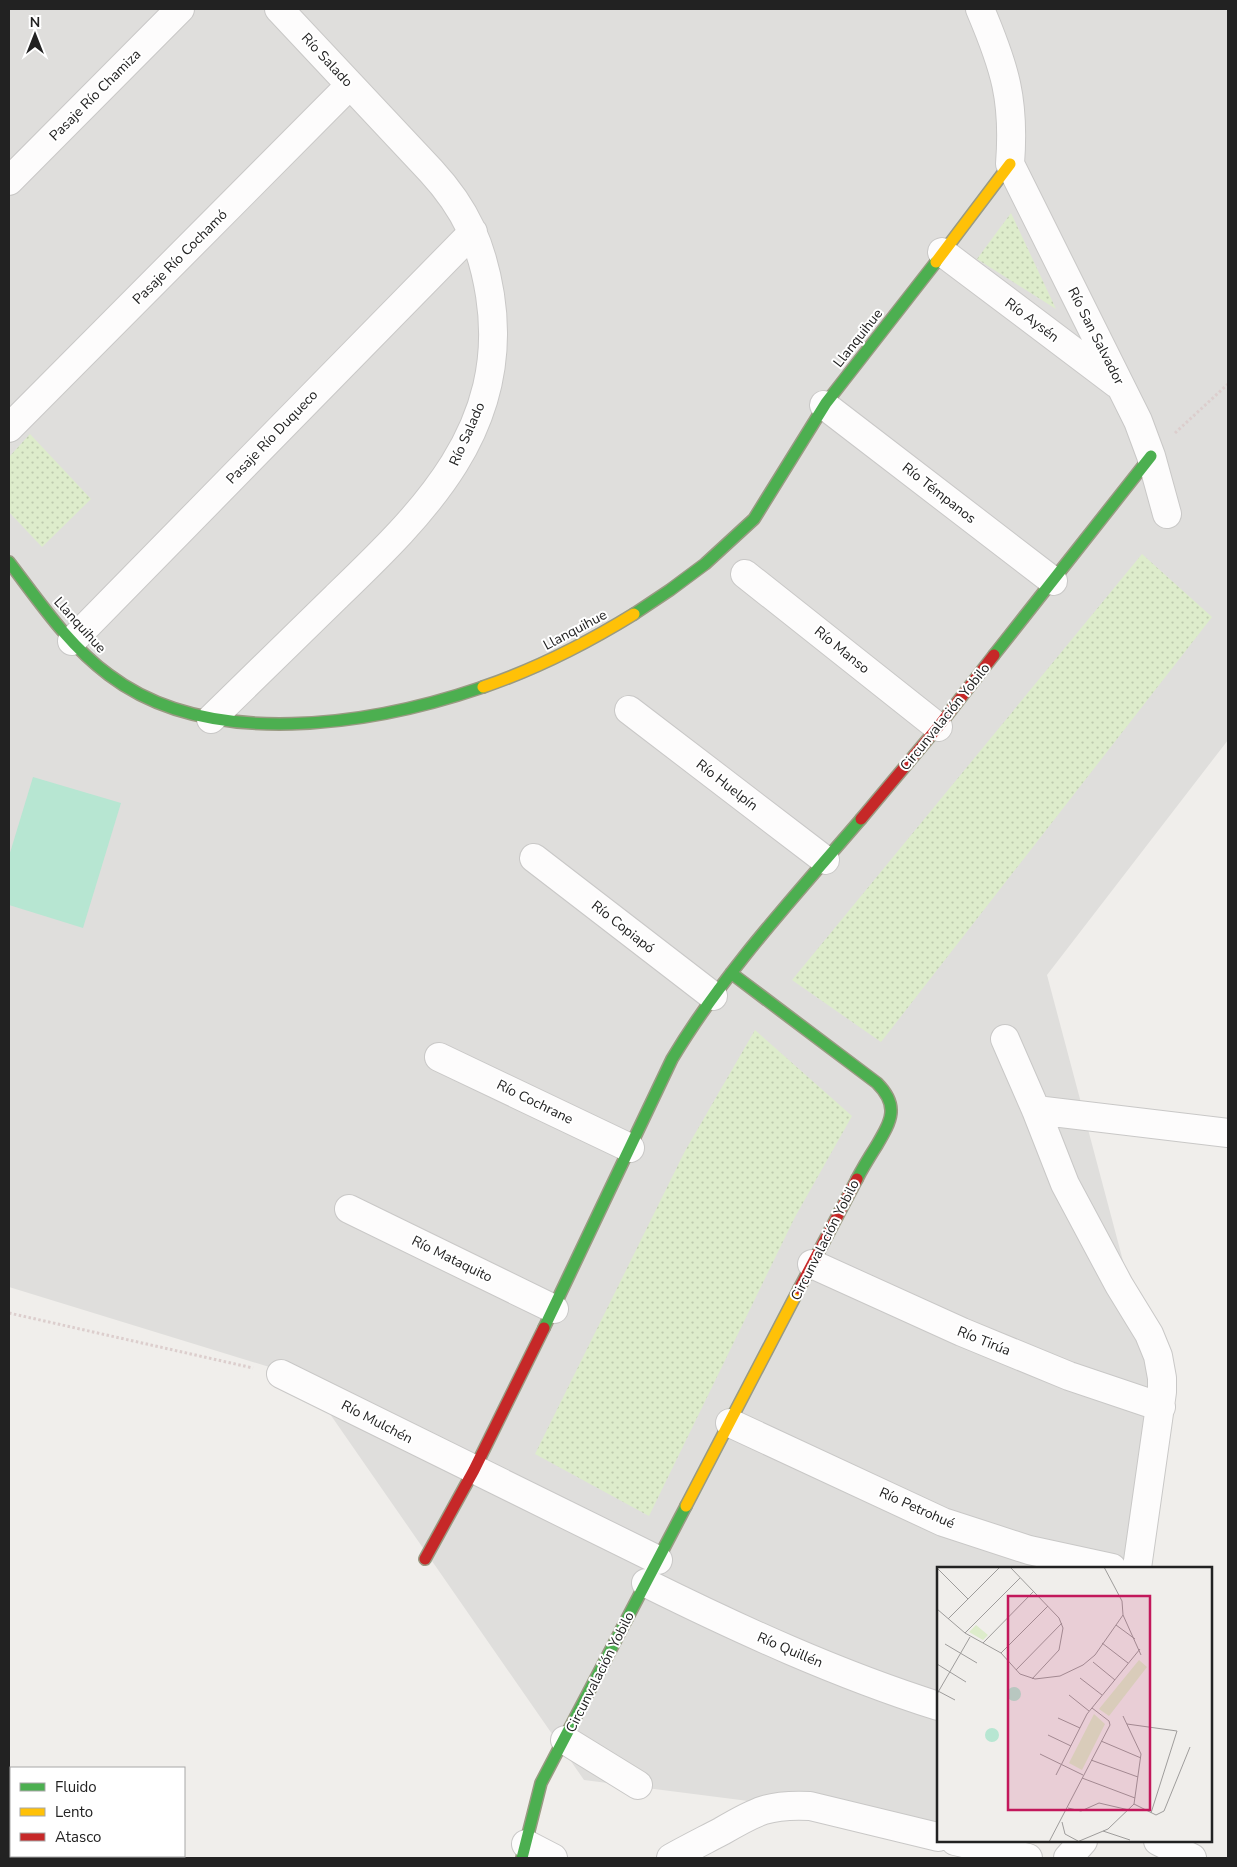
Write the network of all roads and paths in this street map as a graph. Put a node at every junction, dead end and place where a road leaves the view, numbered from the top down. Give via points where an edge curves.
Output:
1 (180, 9) edge
2 (278, 9) edge
3 (980, 9) edge
4 (350, 85) junction
5 (1010, 164) junction
6 (9, 181) edge
7 (473, 232) junction
8 (942, 252) junction
9 (1228, 384) edge
10 (1122, 387) junction
11 (824, 405) junction
12 (9, 428) edge
13 (1151, 456) junction
14 (1166, 514) dead end
15 (9, 562) edge
16 (745, 574) dead end
17 (1053, 581) junction
18 (72, 641) junction
19 (629, 710) dead end
20 (211, 719) junction
21 (938, 727) junction
22 (534, 858) dead end
23 (825, 860) junction
24 (731, 973) junction
25 (712, 996) junction
26 (1005, 1039) dead end
27 (440, 1057) dead end
28 (1036, 1110) junction
29 (1228, 1133) edge
30 (630, 1148) junction
31 (349, 1209) dead end
32 (812, 1264) junction
33 (554, 1309) junction
34 (9, 1313) edge
35 (281, 1374) joint
36 (1161, 1407) junction
37 (730, 1423) junction
38 (474, 1470) junction
39 (425, 1559) dead end
40 (1107, 1567) edge
41 (1137, 1567) edge
42 (652, 1572) junction
43 (937, 1706) edge
44 (565, 1740) junction
45 (638, 1784) dead end
46 (937, 1837) edge
47 (959, 1842) edge
48 (1082, 1842) edge
49 (1160, 1842) edge
50 (524, 1851) edge
51 (553, 1858) edge
52 (671, 1858) edge
53 (1028, 1858) edge
54 (1068, 1858) edge
55 (1192, 1858) edge

1 - 6 street, Pasaje Río Chamiza
2 - 4 street, Río Salado
3 - 5 street via 1004,69 1010,100
4 - 7 street, Río Salado via 447,188
4 - 12 street, Pasaje Río Cochamó
5 - 8 street, Llanquihue
5 - 10 street, Río San Salvador
7 - 18 street, Pasaje Río Duqueco
7 - 20 street, Río Salado via 486,274 493,329 483,401 463,449 441,485 410,522
8 - 10 street, Río Aysén
8 - 11 street, Llanquihue
9 - 13 path
10 - 13 street, Río San Salvador
11 - 17 street, Río Témpanos
11 - 20 street, Llanquihue via 757,516 726,546 660,598 580,646 497,684 392,713 304,723 240,723
13 - 14 street, Río San Salvador
13 - 17 street, Circunvalación Yobilo
15 - 18 street, Llanquihue
16 - 21 street, Río Manso
17 - 21 street, Circunvalación Yobilo
18 - 20 street, Llanquihue via 92,663 134,692 175,710
19 - 23 street, Río Huelpín
21 - 23 street, Circunvalación Yobilo
22 - 25 street, Río Copiapó
23 - 24 street, Circunvalación Yobilo
24 - 25 street, Circunvalación Yobilo
24 - 32 street, Circunvalación Yobilo via 877,1083 884,1090 891,1107 889,1125
25 - 30 street, Circunvalación Yobilo via 672,1059
26 - 28 street
27 - 30 street, Río Cochrane
28 - 29 street
28 - 36 street via 1065,1184 1150,1334 1162,1378
30 - 33 street, Circunvalación Yobilo
31 - 33 street, Río Mataquito
32 - 36 street, Río Tirúa via 1069,1376
32 - 37 street, Circunvalación Yobilo
33 - 38 street, Circunvalación Yobilo
34 - 35 path
35 - 38 street, Río Mulchén
36 - 41 street
37 - 40 street, Río Petrohué via 943,1522 1029,1550
37 - 42 street, Circunvalación Yobilo
38 - 39 street, Circunvalación Yobilo
38 - 42 street
42 - 43 street, Río Quillén via 771,1642 844,1673
42 - 44 street, Circunvalación Yobilo
44 - 45 street
44 - 50 street, Circunvalación Yobilo via 541,1783
46 - 52 street via 810,1806 793,1805 757,1811
47 - 53 street
48 - 54 street
49 - 55 street
50 - 51 street

